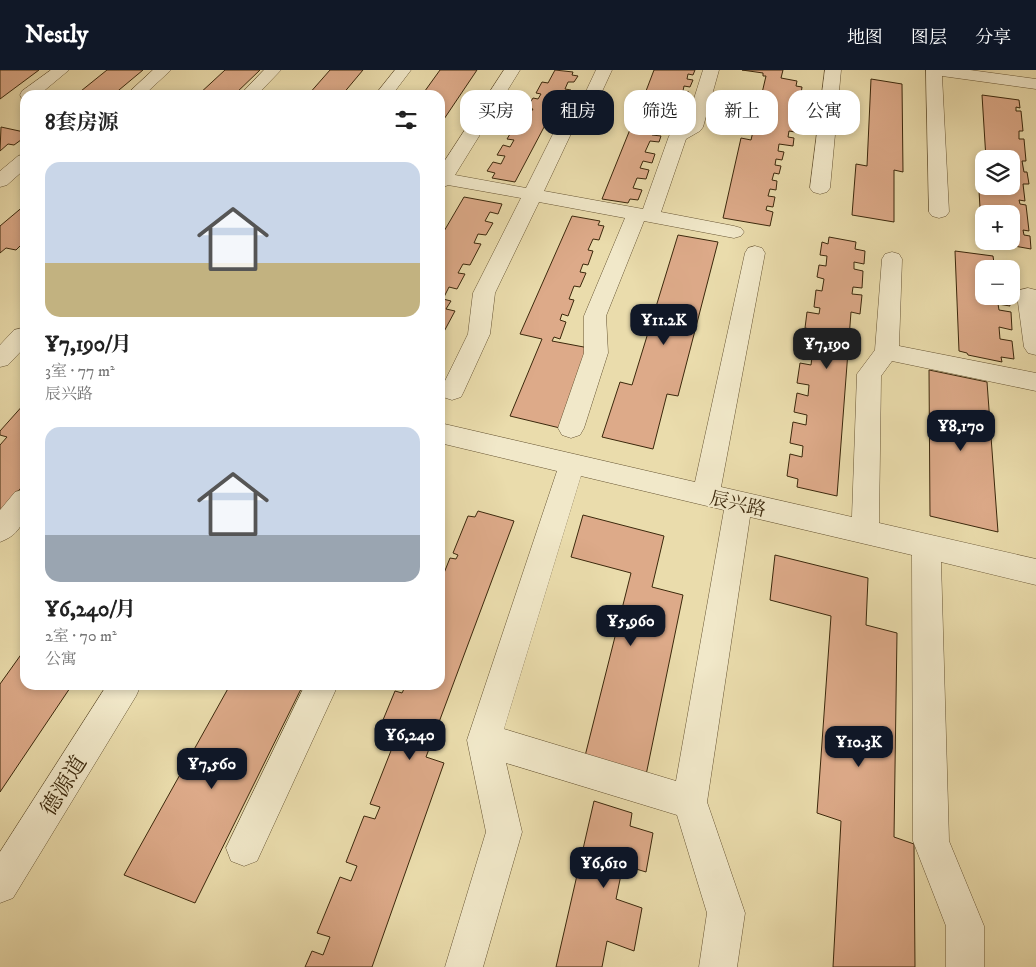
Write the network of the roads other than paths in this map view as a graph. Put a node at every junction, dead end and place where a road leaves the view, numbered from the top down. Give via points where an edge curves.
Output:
1 (61, 70) edge
2 (163, 70) edge
3 (273, 70) edge
4 (403, 70) edge
5 (512, 70) edge
6 (604, 70) edge
7 (711, 70) edge
8 (833, 70) edge
9 (934, 70) edge
10 (1036, 84) edge
11 (35, 90) edge
12 (140, 90) edge
13 (253, 90) edge
14 (387, 90) edge
15 (20, 164) edge
16 (445, 176) edge
17 (0, 181) edge
18 (445, 181) edge
19 (820, 188) dead end
20 (533, 194) junction
21 (939, 212) dead end
22 (644, 215) junction
23 (734, 232) dead end
24 (755, 253) dead end
25 (892, 259) dead end
26 (1028, 295) dead end
27 (16, 335) edge
28 (1036, 347) edge
29 (887, 352) junction
30 (0, 359) edge
31 (1036, 382) edge
32 (452, 391) dead end
33 (571, 428) dead end
34 (445, 436) edge
35 (572, 464) junction
36 (706, 495) junction
37 (739, 503) junction
38 (20, 506) edge
39 (0, 530) edge
40 (865, 532) junction
41 (926, 546) junction
42 (1036, 572) edge
43 (122, 690) edge
44 (320, 690) edge
45 (484, 740) junction
46 (690, 802) junction
47 (244, 848) dead end
48 (0, 884) edge
49 (464, 967) edge
50 (718, 967) edge
51 (965, 967) edge

1 - 11 street
2 - 12 street
3 - 13 street
4 - 14 street
5 - 16 street
6 - 20 street via 587,107 571,116
7 - 22 street via 694,127 678,136
8 - 19 street
9 - 10 street
9 - 21 street
15 - 17 street
18 - 20 street
20 - 22 street
20 - 32 street via 484,292 479,334
22 - 23 street
22 - 33 street via 595,316 596,353
24 - 36 street
25 - 29 street
26 - 28 street
27 - 30 street
29 - 31 street
29 - 40 street via 869,374
34 - 35 street, 辰兴路
35 - 36 street, 辰兴路
35 - 45 street
36 - 37 street, 辰兴路
37 - 40 street, 辰兴路
37 - 46 street
38 - 39 street
40 - 41 street, 辰兴路
41 - 42 street, 辰兴路
41 - 51 street via 931,841 965,926
43 - 48 street, 德源道
44 - 47 street
45 - 46 street
45 - 49 street via 504,832
46 - 50 street via 726,913

